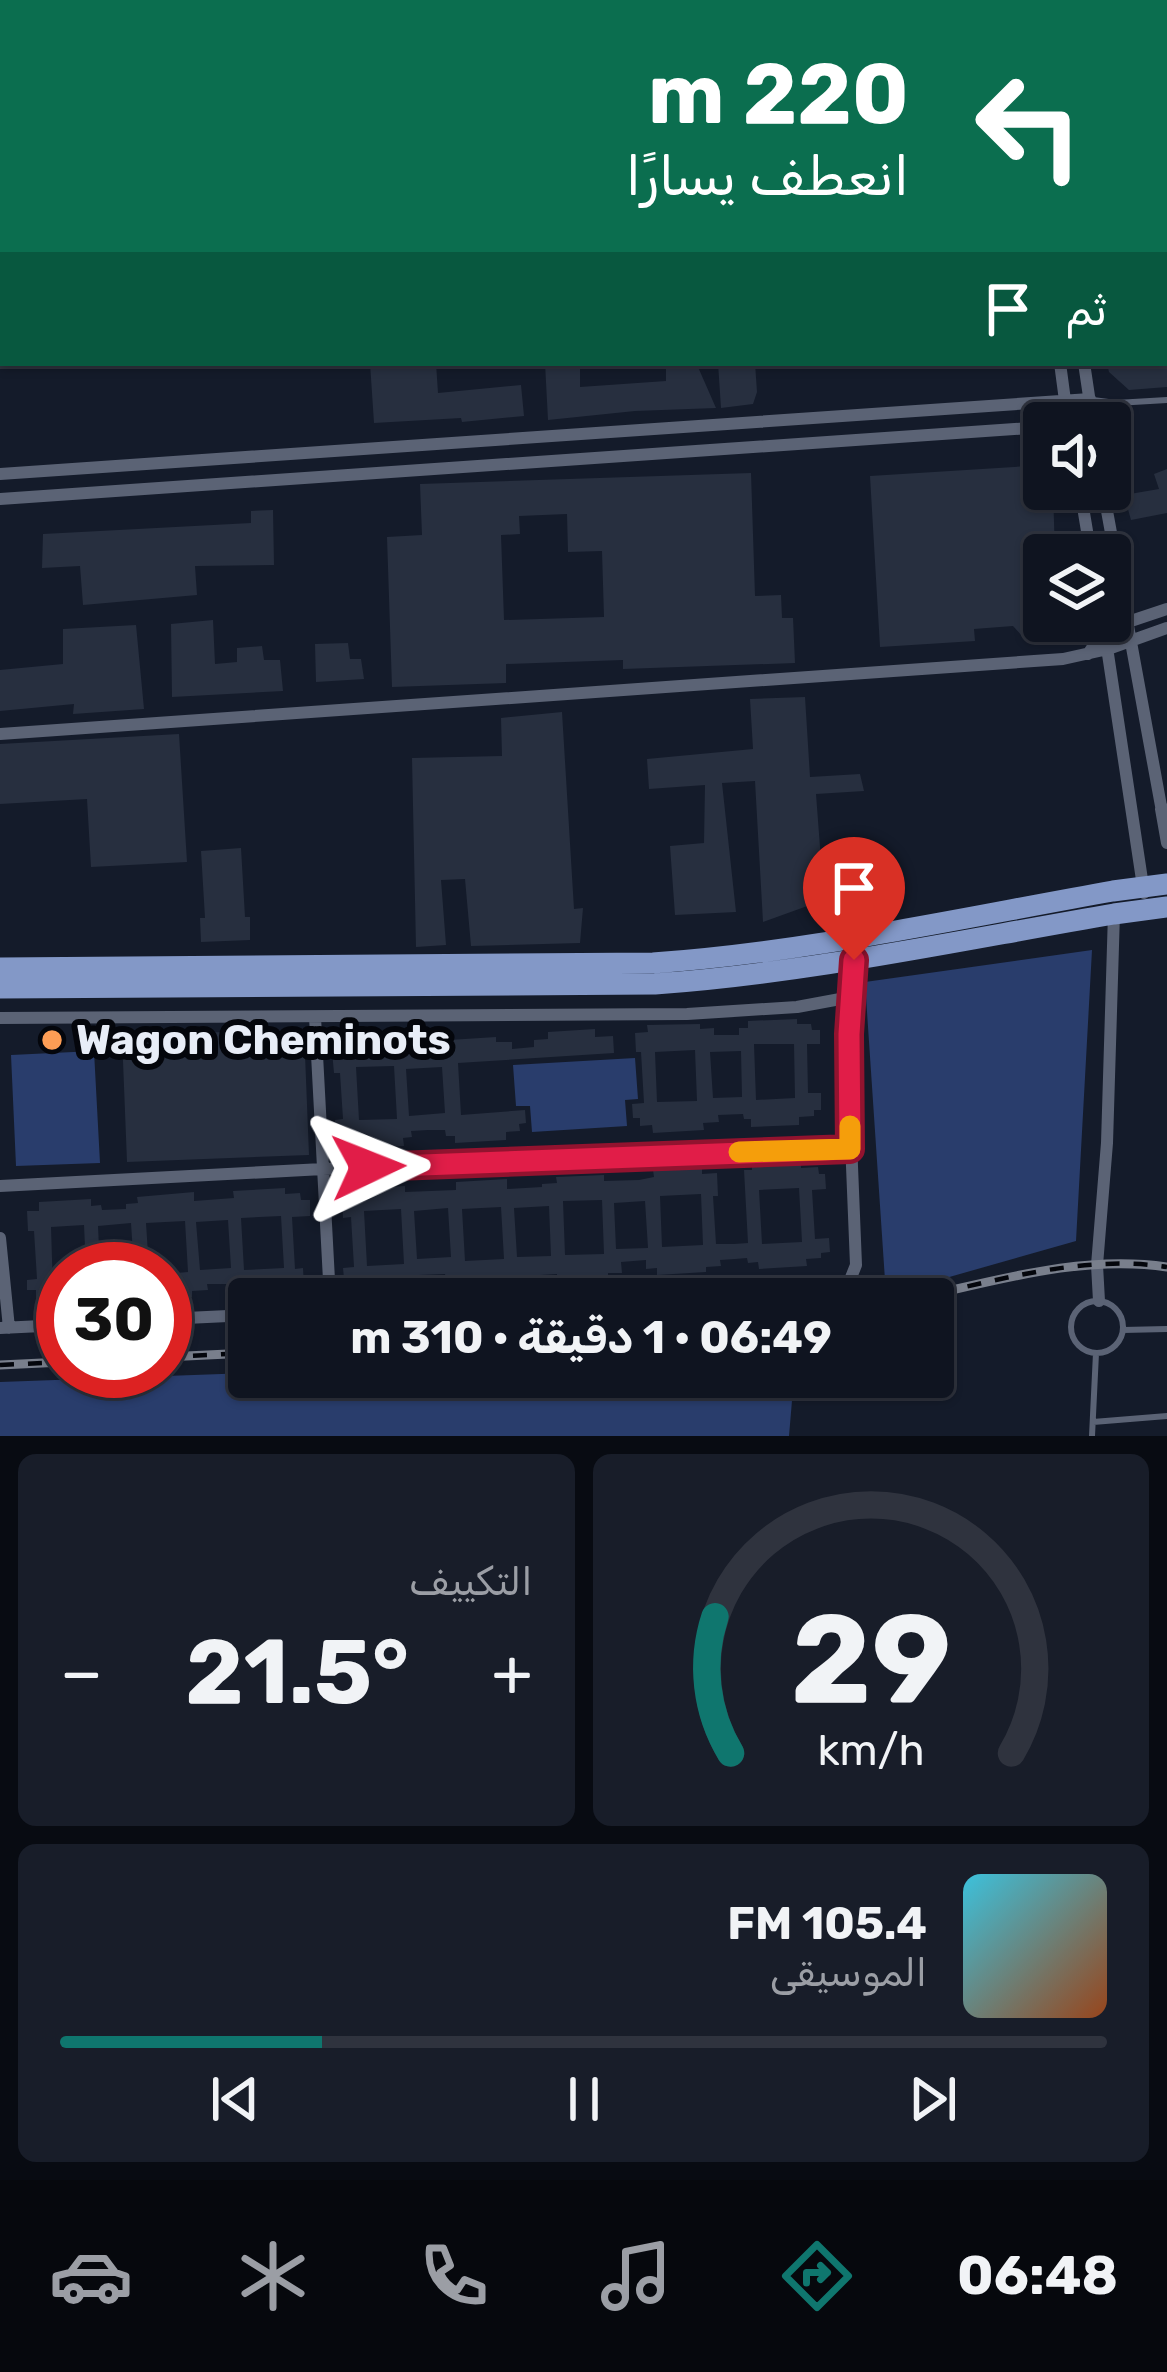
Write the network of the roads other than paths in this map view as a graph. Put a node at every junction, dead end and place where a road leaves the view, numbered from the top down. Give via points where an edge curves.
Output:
1 (1060, 366) edge
2 (1084, 366) edge
3 (1090, 400) junction
4 (1167, 400) edge
5 (1065, 401) junction
6 (1103, 402) edge
7 (1131, 403) edge
8 (1023, 428) edge
9 (566, 435) junction
10 (567, 460) junction
11 (0, 474) edge
12 (0, 499) edge
13 (1167, 610) edge
14 (1131, 621) edge
15 (1167, 628) edge
16 (1094, 642) edge
17 (1106, 642) edge
18 (1130, 643) junction
19 (1108, 650) junction
20 (1087, 655) junction
21 (0, 734) edge
22 (1164, 810) edge
23 (1167, 843) edge
24 (1167, 884) edge
25 (1114, 902) junction
26 (1152, 902) edge
27 (854, 960) junction
28 (0, 968) edge
29 (0, 988) edge
30 (851, 997) junction
31 (315, 1017) junction
32 (0, 1018) edge
33 (850, 1149) junction
34 (323, 1169) junction
35 (0, 1186) edge
36 (0, 1238) edge
37 (329, 1278) edge
38 (851, 1278) edge
39 (1100, 1301) junction
40 (228, 1316) edge
41 (192, 1318) edge
42 (36, 1326) edge
43 (4, 1328) edge
44 (1167, 1329) edge
45 (1123, 1330) junction
46 (1096, 1353) junction
47 (1167, 1416) edge
48 (1093, 1422) junction
49 (1092, 1436) edge

1 - 5 street
2 - 3 street
3 - 5 street
3 - 6 lane
4 - 7 lane
5 - 9 street
8 - 10 street
9 - 10 street
9 - 11 street
10 - 12 street
13 - 14 street
15 - 18 street
16 - 20 street
17 - 19 street
18 - 19 street
18 - 22 street
19 - 20 street
19 - 26 street
20 - 21 street
22 - 23 street
24 - 26 main road
25 - 26 main road
25 - 27 main road
25 - 28 main road via 672,962
25 - 39 street
27 - 29 main road via 655,984
27 - 30 street
30 - 31 street via 687,1014
30 - 33 street
31 - 32 street
31 - 34 street
33 - 34 street
33 - 38 street
34 - 35 street
34 - 37 street
36 - 43 street
39 - 45 lane via 1119,1312
39 - 46 lane via 1083,1304 1070,1324 1075,1342
40 - 41 street
42 - 43 street
44 - 45 lane
45 - 46 lane via 1111,1349
46 - 48 lane
47 - 48 lane
48 - 49 lane

